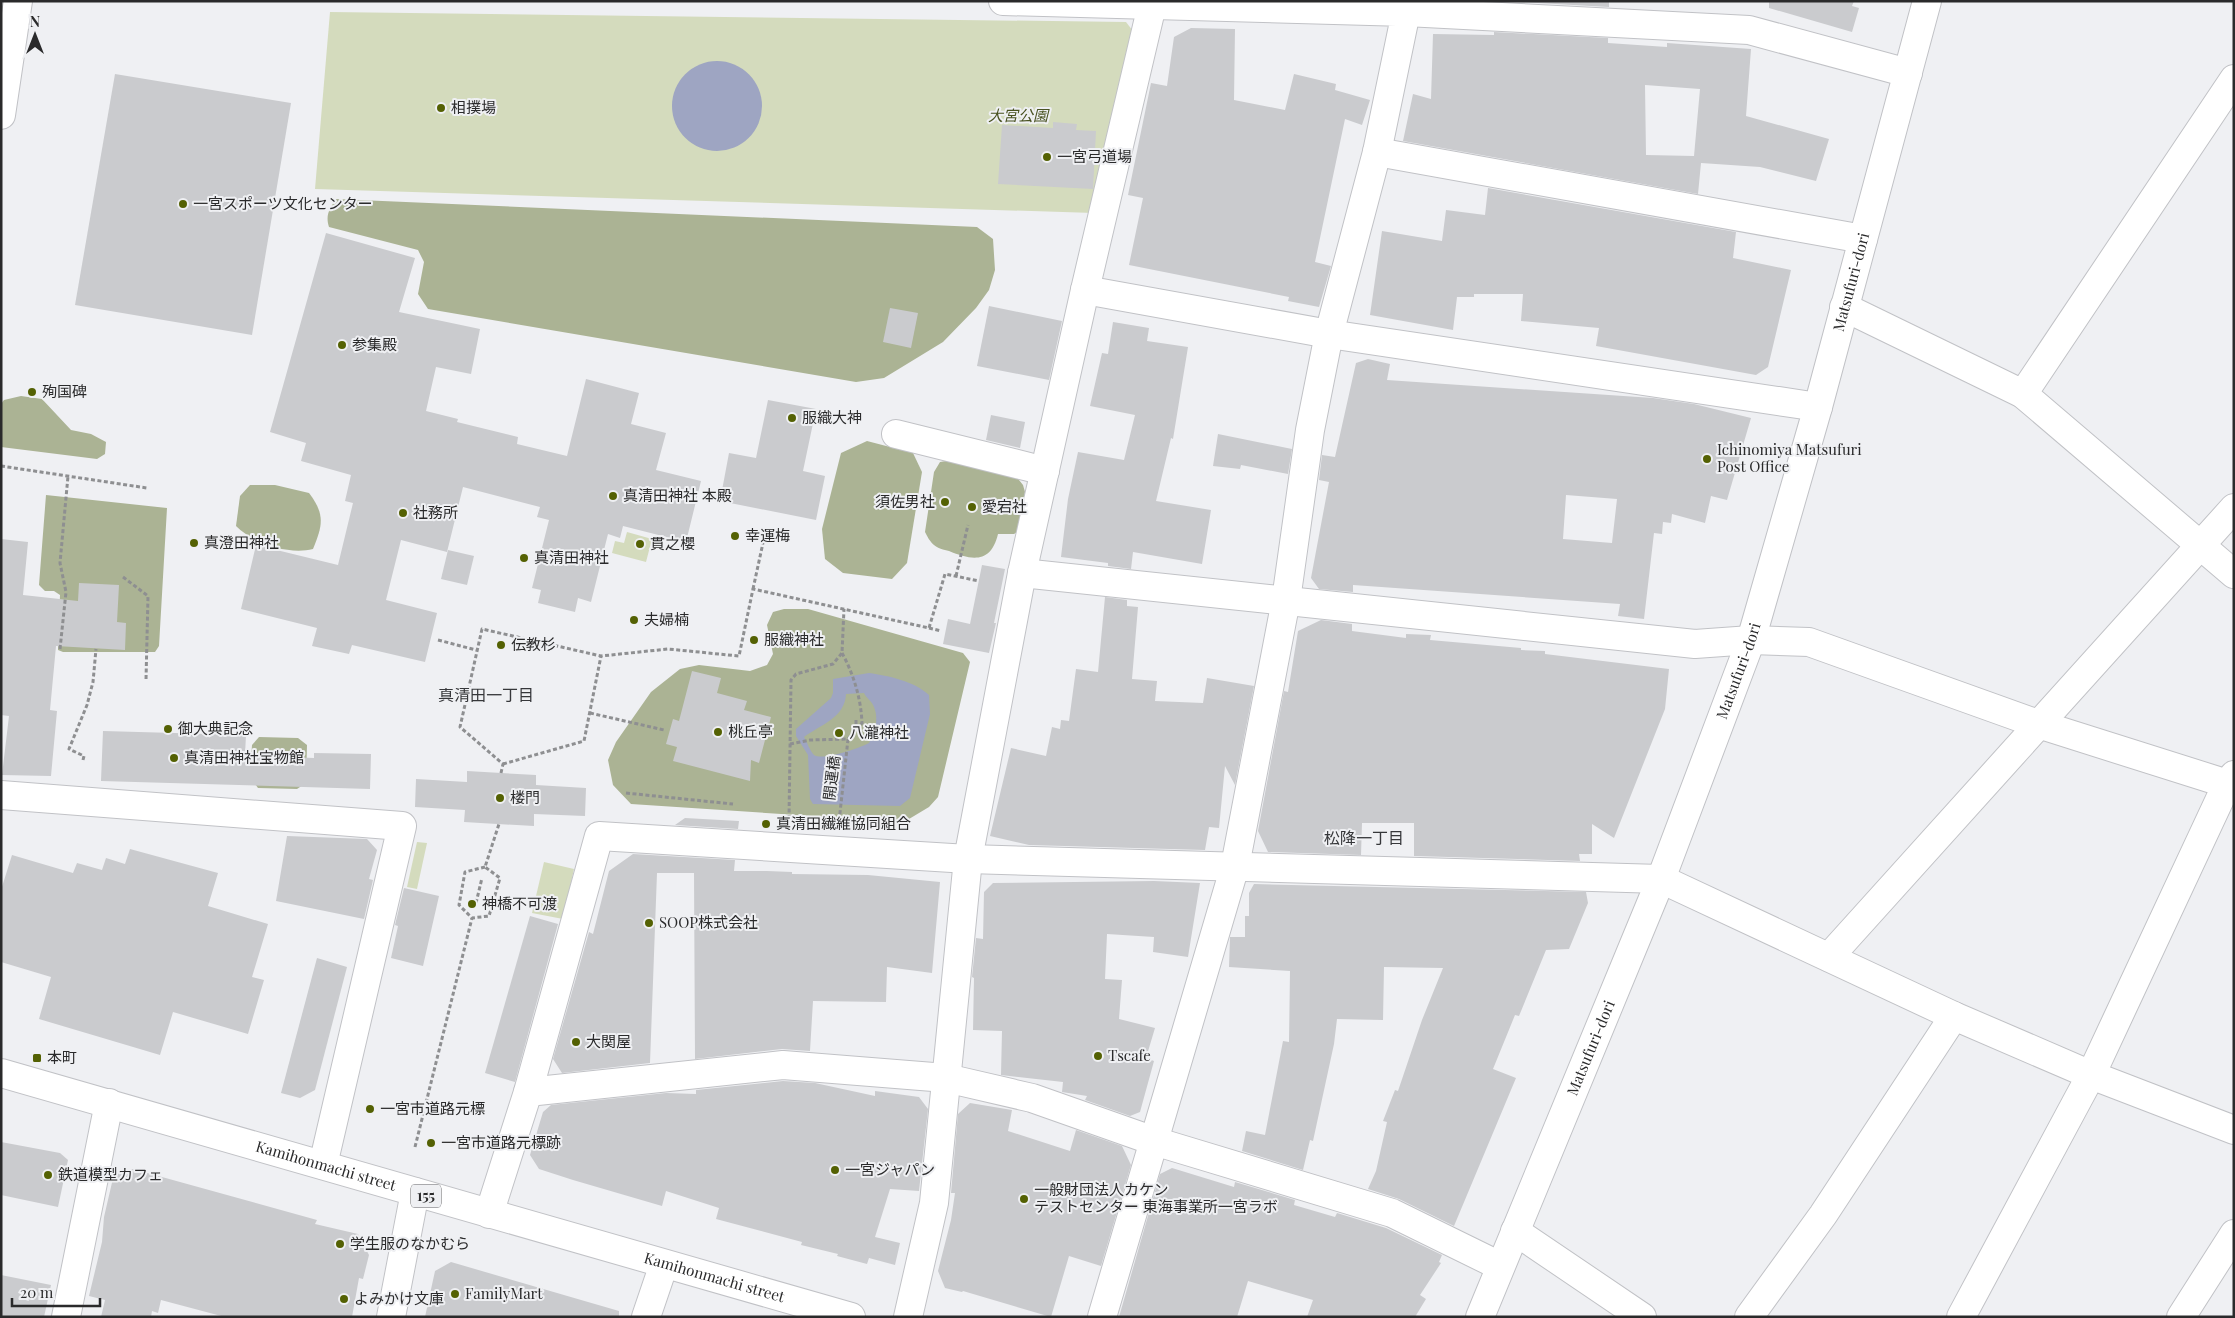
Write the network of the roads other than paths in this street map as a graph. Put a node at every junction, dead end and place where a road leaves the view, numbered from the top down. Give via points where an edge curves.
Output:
1 (18, 1) edge
2 (1003, 1) edge
3 (1927, 1) edge
4 (1154, 3) edge
5 (1302, 5) edge
6 (1407, 7) edge
7 (1908, 73) junction
8 (2234, 79) edge
9 (1, 115) edge
10 (1377, 152) junction
11 (1862, 239) junction
12 (1085, 290) junction
13 (1844, 307) junction
14 (1330, 334) junction
15 (2023, 394) junction
16 (1818, 407) junction
17 (896, 434) dead end
18 (1045, 471) junction
19 (2234, 508) edge
20 (2201, 546) junction
21 (1022, 572) junction
22 (2234, 574) edge
23 (1286, 600) junction
24 (1752, 640) junction
25 (2038, 724) junction
26 (2231, 782) edge
27 (1, 795) edge
28 (968, 860) junction
29 (1235, 866) junction
30 (1661, 879) junction
31 (1829, 957) junction
32 (1954, 1016) junction
33 (1, 1073) edge
34 (2091, 1075) junction
35 (946, 1078) junction
36 (528, 1092) junction
37 (109, 1103) junction
38 (2234, 1130) edge
39 (1154, 1140) junction
40 (323, 1165) junction
41 (415, 1192) junction
42 (489, 1214) junction
43 (1515, 1230) junction
44 (2234, 1234) edge
45 (664, 1264) junction
46 (1500, 1266) junction
47 (66, 1317) edge
48 (391, 1317) edge
49 (646, 1317) edge
50 (851, 1317) edge
51 (908, 1317) edge
52 (1102, 1317) edge
53 (1480, 1317) edge
54 (1642, 1317) edge
55 (1749, 1317) edge
56 (1961, 1317) edge
57 (2180, 1317) edge

1 - 9 main road
2 - 4 main road
3 - 7 main road, Matsufuri-dori
4 - 5 main road
4 - 12 main road
5 - 6 main road
6 - 7 main road via 1749,30
6 - 10 main road
7 - 11 main road, Matsufuri-dori
8 - 15 main road
10 - 11 main road
10 - 14 main road
11 - 13 main road, Matsufuri-dori
12 - 14 main road
12 - 18 main road
13 - 15 main road
13 - 16 main road, Matsufuri-dori
14 - 16 main road
14 - 23 main road via 1310,430
15 - 20 main road
16 - 24 main road, Matsufuri-dori
17 - 18 main road
18 - 21 main road
19 - 20 main road
20 - 22 main road
20 - 25 main road
21 - 23 main road
21 - 28 main road
23 - 24 main road via 1695,644
23 - 29 main road
24 - 25 main road via 1809,642
24 - 30 main road, Matsufuri-dori
25 - 26 main road
25 - 31 main road
26 - 34 main road
27 - 40 main road via 402,826
28 - 29 main road
28 - 35 main road
28 - 36 main road via 599,836
29 - 30 main road
29 - 39 main road
30 - 31 main road
30 - 43 main road, Matsufuri-dori
31 - 32 main road
32 - 34 main road
32 - 55 main road via 1823,1215
33 - 37 main road, Kamihonmachi street / 155
34 - 38 main road
34 - 56 main road
35 - 36 main road via 782,1065
35 - 39 main road via 1032,1098
35 - 51 main road via 934,1204
36 - 42 main road
37 - 40 main road, Kamihonmachi street / 155
37 - 47 main road
39 - 46 main road via 1392,1213
39 - 52 main road
40 - 41 main road, Kamihonmachi street / 155
41 - 42 main road, Kamihonmachi street / 155
41 - 48 main road
42 - 45 main road, Kamihonmachi street / 155
43 - 46 main road, Matsufuri-dori
43 - 54 main road
44 - 57 main road
45 - 49 main road
45 - 50 main road, Kamihonmachi street / 155
46 - 53 main road, Matsufuri-dori

